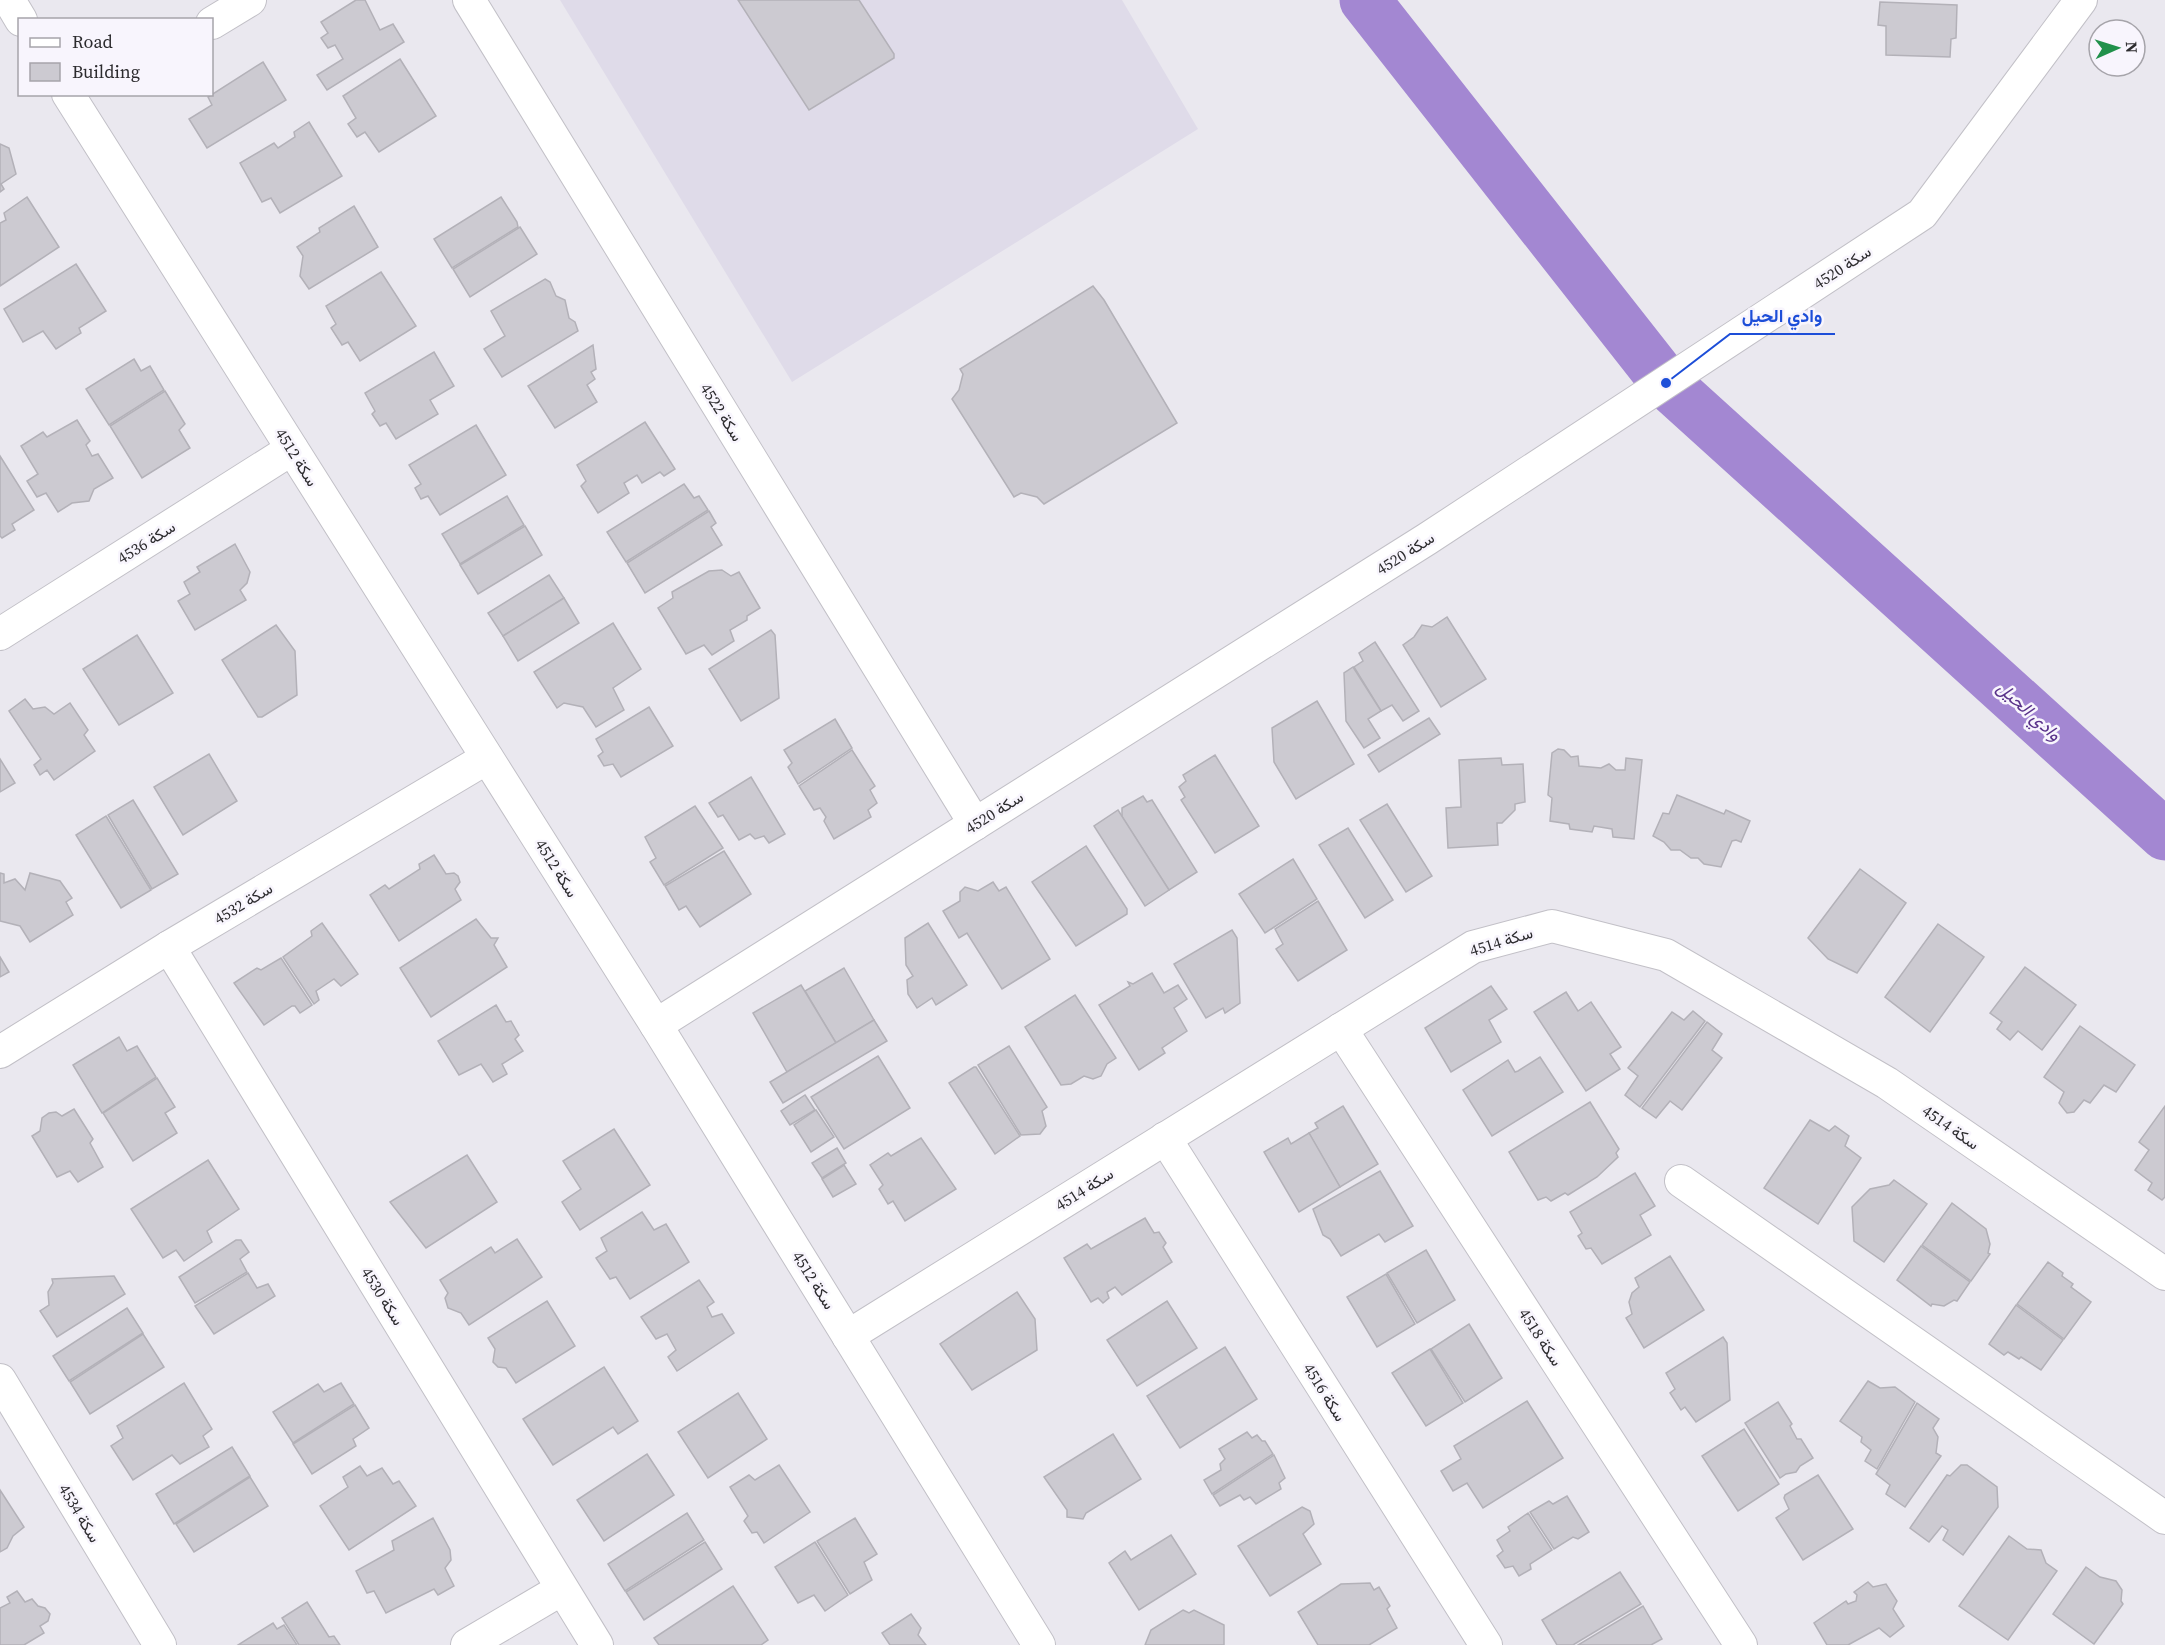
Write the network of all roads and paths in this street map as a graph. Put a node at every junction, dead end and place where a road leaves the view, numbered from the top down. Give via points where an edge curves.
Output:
1 (9, 0) edge
2 (250, 0) edge
3 (469, 0) edge
4 (2082, 0) edge
5 (20, 18) edge
6 (213, 22) edge
7 (79, 98) edge
8 (292, 449) junction
9 (0, 634) edge
10 (487, 758) junction
11 (975, 824) junction
12 (169, 947) junction
13 (656, 1024) junction
14 (1341, 1029) junction
15 (0, 1052) edge
16 (1165, 1138) junction
17 (1681, 1181) dead end
18 (2165, 1274) edge
19 (848, 1336) junction
20 (0, 1380) edge
21 (2165, 1518) edge
22 (562, 1589) junction
23 (160, 1645) edge
24 (466, 1645) edge
25 (597, 1645) edge
26 (1039, 1645) edge
27 (1486, 1645) edge
28 (1741, 1645) edge

1 - 5 street
2 - 6 street
3 - 11 street, سكة 4522
4 - 11 street, سكة 4520 via 1922,214 1427,539
7 - 8 street, سكة 4512
8 - 9 street, سكة 4536
8 - 10 street, سكة 4512
10 - 12 street, سكة 4532
10 - 13 street, سكة 4512
11 - 13 street, سكة 4520
12 - 15 street, سكة 4532
12 - 22 street, سكة 4530
13 - 19 street, سكة 4512
14 - 16 street, سكة 4514
14 - 18 street, سكة 4514 via 1473,947 1552,926 1666,955 1887,1083
14 - 28 street, سكة 4518
16 - 19 street, سكة 4514
16 - 27 street, سكة 4516
17 - 21 street
19 - 26 street, سكة 4512
20 - 23 street, سكة 4534
22 - 24 street
22 - 25 street, سكة 4530

